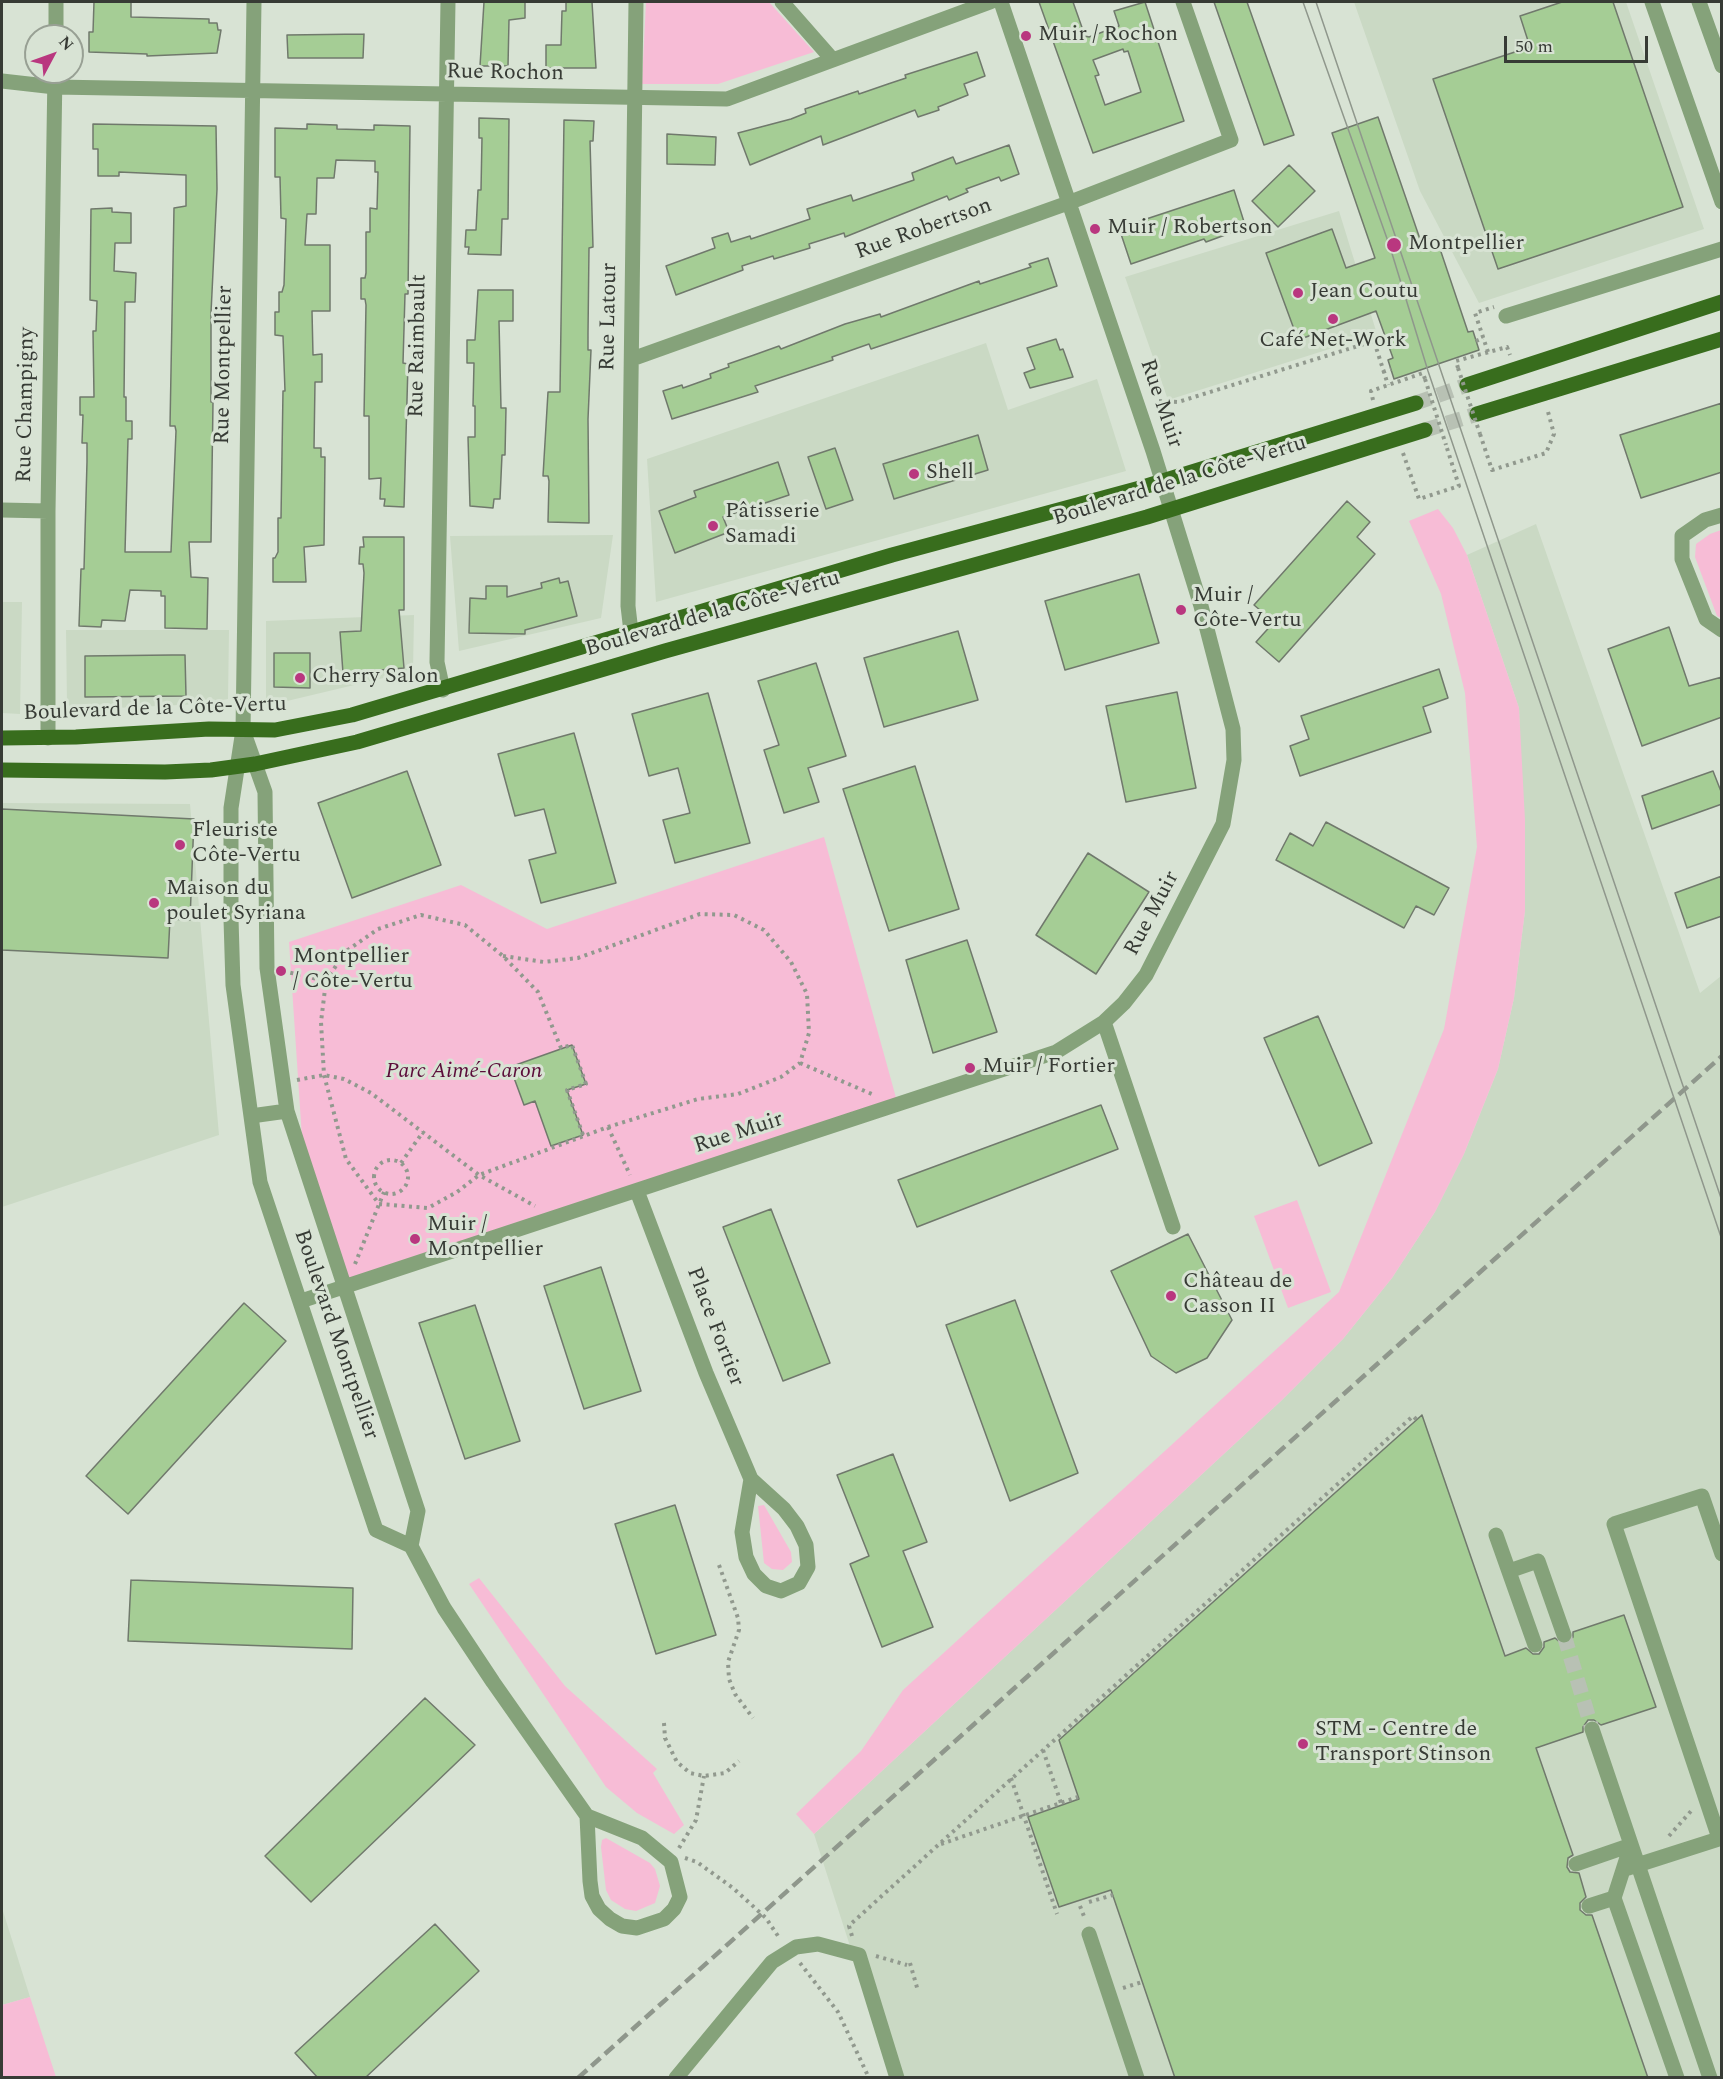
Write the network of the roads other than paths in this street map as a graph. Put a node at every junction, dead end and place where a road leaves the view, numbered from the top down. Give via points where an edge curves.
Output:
1 (56, 2) edge
2 (254, 2) edge
3 (448, 2) edge
4 (636, 2) edge
5 (782, 2) edge
6 (990, 2) edge
7 (1001, 2) edge
8 (1183, 2) edge
9 (1652, 2) edge
10 (1699, 2) edge
11 (56, 24) edge
12 (832, 59) junction
13 (1722, 66) edge
14 (24, 80) edge
15 (2, 81) edge
16 (84, 81) edge
17 (55, 84) edge
18 (252, 91) junction
19 (446, 95) junction
20 (635, 99) junction
21 (1722, 202) edge
22 (1068, 203) junction
23 (1722, 249) edge
24 (1722, 302) edge
25 (1506, 316) dead end
26 (1722, 339) edge
27 (632, 359) junction
28 (1467, 385) tunnel mouth
29 (1416, 403) tunnel mouth
30 (1477, 414) tunnel mouth
31 (1425, 430) tunnel mouth
32 (1162, 480) junction
33 (2, 510) edge
34 (1172, 510) junction
35 (48, 511) junction
36 (1722, 515) edge
37 (1722, 630) edge
38 (632, 632) junction
39 (442, 690) junction
40 (243, 730) junction
41 (2, 738) edge
42 (48, 738) junction
43 (255, 764) junction
44 (237, 767) junction
45 (2, 770) edge
46 (1104, 1022) junction
47 (287, 1111) junction
48 (251, 1116) junction
49 (637, 1191) junction
50 (1173, 1227) dead end
51 (346, 1287) junction
52 (301, 1301) junction
53 (751, 1479) junction
54 (1496, 1535) dead end
55 (411, 1546) junction
56 (1722, 1554) edge
57 (1509, 1570) junction
58 (1564, 1635) tunnel mouth
59 (1535, 1645) dead end
60 (1592, 1729) tunnel mouth
61 (587, 1816) junction
62 (1720, 1838) edge
63 (1630, 1845) junction
64 (1576, 1864) dead end
65 (1630, 1868) junction
66 (1614, 1898) junction
67 (1589, 1906) dead end
68 (1089, 1934) dead end
69 (676, 2078) edge
70 (897, 2078) edge
71 (1137, 2078) edge
72 (1677, 2078) edge
73 (1710, 2078) edge

1 - 11 street
2 - 18 street, Rue Montpellier
3 - 19 street, Rue Raimbault
4 - 20 street, Rue Latour
5 - 12 street
6 - 12 street, Rue Rochon
7 - 22 street, Rue Muir
8 - 22 street, Rue Robertson via 1231,140
9 - 21 street
10 - 13 street
12 - 20 street, Rue Rochon via 727,99
14 - 15 street, Rue Rochon
16 - 18 street, Rue Rochon
17 - 35 street, Rue Champigny
18 - 19 street, Rue Rochon
18 - 40 street, Rue Montpellier
19 - 20 street, Rue Rochon
19 - 39 street, Rue Raimbault via 436,662
20 - 27 street, Rue Latour
22 - 27 street, Rue Robertson
22 - 32 street, Rue Muir
23 - 25 street
24 - 28 main road
26 - 30 main road
27 - 38 street, Rue Latour via 628,606
29 - 32 main road, Boulevard de la Côte-Vertu
31 - 34 main road, Boulevard de la Côte-Vertu
32 - 34 street, Rue Muir
32 - 38 main road, Boulevard de la Côte-Vertu
33 - 35 street
34 - 43 main road, Boulevard de la Côte-Vertu via 665,651 357,742
34 - 46 street, Rue Muir via 1233,729 1231,790 1223,824 1146,975
35 - 42 street, Rue Champigny
36 - 37 street via 1705,520 1682,536 1682,559 1706,619
38 - 39 main road, Boulevard de la Côte-Vertu
39 - 40 main road, Boulevard de la Côte-Vertu via 333,719 274,730
40 - 42 main road, Boulevard de la Côte-Vertu
40 - 43 street, Boulevard Montpellier
40 - 44 street, Boulevard Montpellier
41 - 42 main road, Boulevard de la Côte-Vertu
43 - 44 main road, Boulevard de la Côte-Vertu
43 - 47 street, Boulevard Montpellier via 265,792 267,968
44 - 45 main road, Boulevard de la Côte-Vertu via 165,772
44 - 48 street, Boulevard Montpellier via 231,808 231,951
46 - 49 street, Rue Muir via 1056,1052
46 - 50 street
47 - 48 street
47 - 51 street, Boulevard Montpellier
48 - 52 street, Boulevard Montpellier via 260,1182
49 - 51 street, Rue Muir
49 - 53 street, Place Fortier
51 - 52 street, Rue Muir
51 - 55 street, Boulevard Montpellier via 418,1511
52 - 55 street, Boulevard Montpellier via 376,1530
53 - 53 street, Place Fortier via 742,1533 746,1557 754,1574 766,1586 781,1591 799,1583 808,1567 806,1545 784,1509
54 - 57 street
55 - 61 street via 444,1608
56 - 62 street via 1702,1496 1614,1524
57 - 58 street via 1538,1561
57 - 59 street
60 - 63 street
61 - 61 street via 642,1838 671,1862 681,1897 664,1919 637,1928 622,1926 599,1909 592,1896
62 - 65 street
63 - 64 street
63 - 65 street
65 - 66 street
65 - 73 street
66 - 67 street
66 - 72 street
68 - 71 street
69 - 70 street via 759,1974 781,1955 806,1944 859,1955

